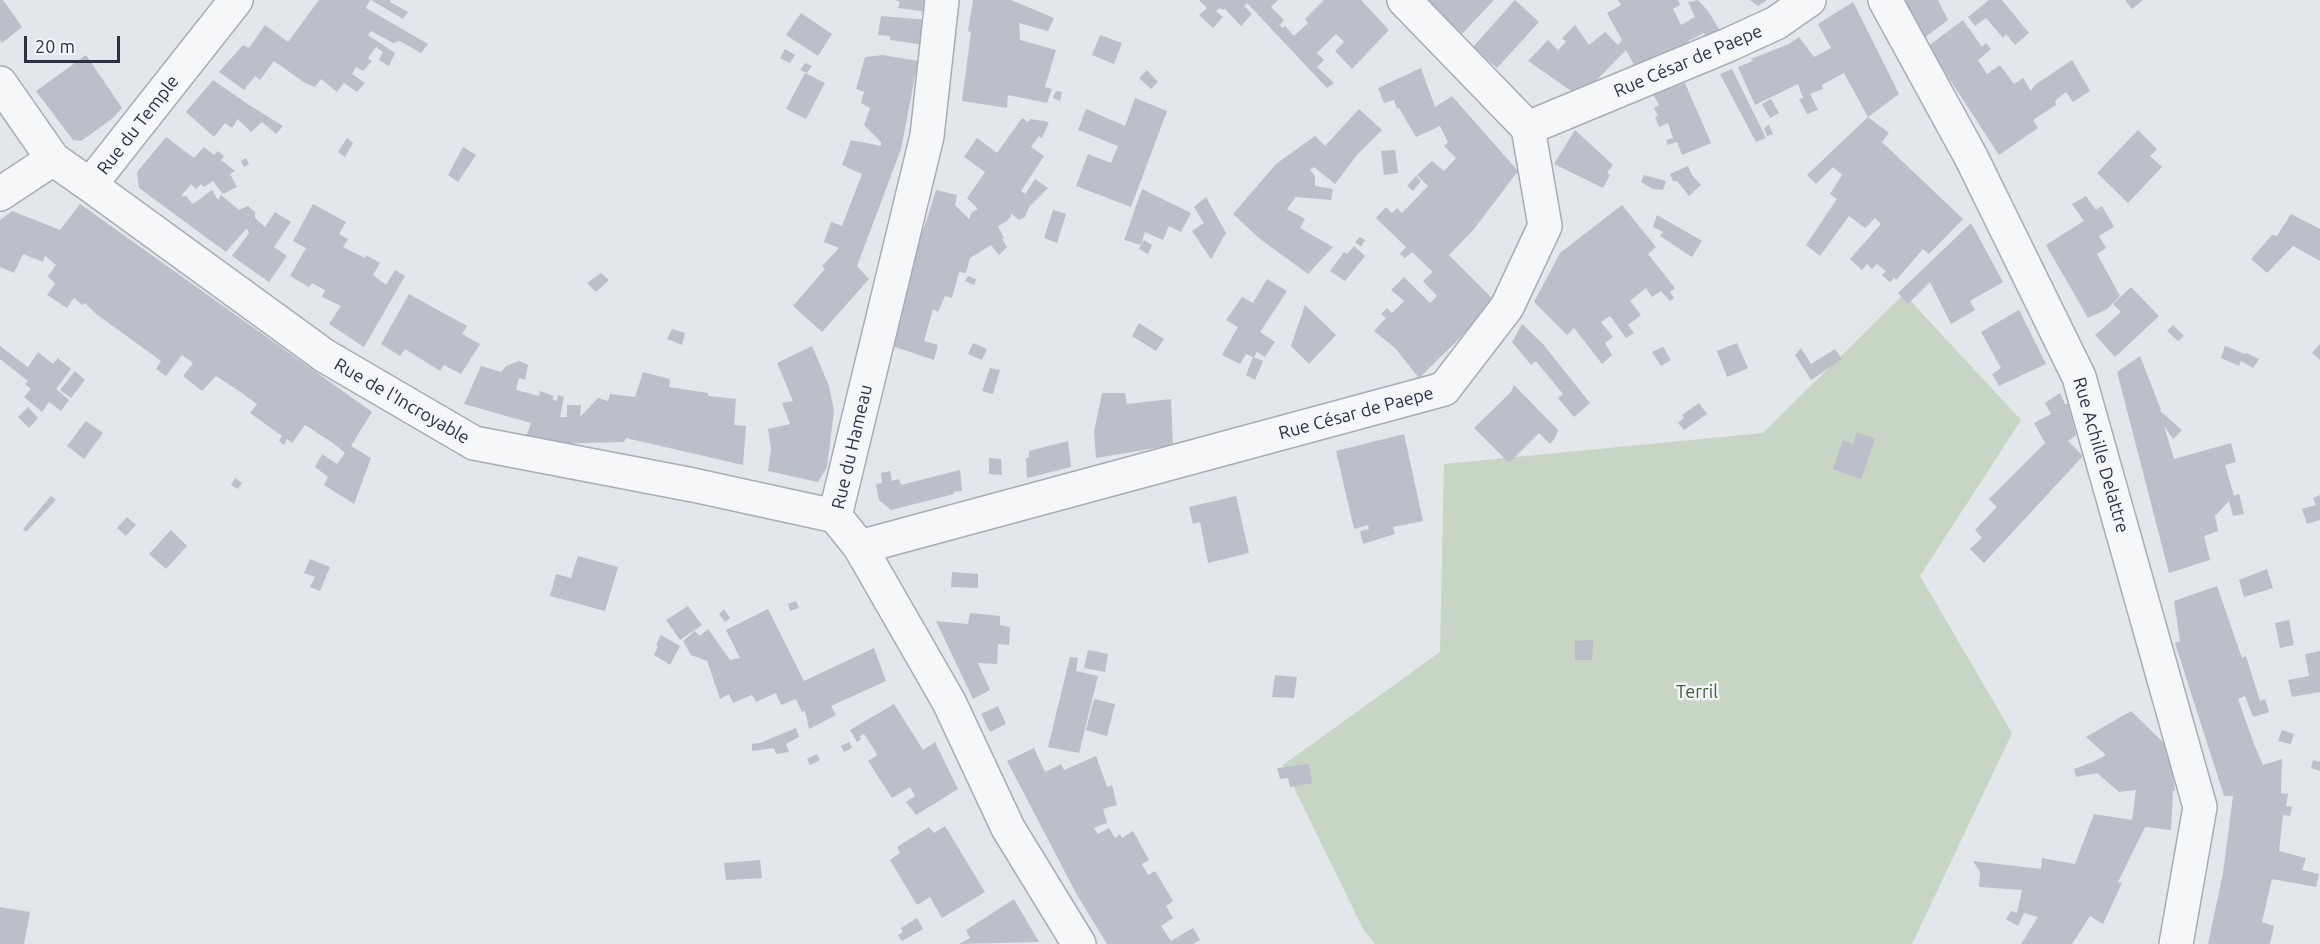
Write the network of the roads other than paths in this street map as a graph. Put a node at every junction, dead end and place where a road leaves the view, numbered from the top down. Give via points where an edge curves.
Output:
1 (236, 0) edge
2 (942, 0) edge
3 (1404, 0) edge
4 (1809, 0) edge
5 (1885, 0) edge
6 (0, 83) edge
7 (1528, 128) junction
8 (53, 159) junction
9 (90, 185) junction
10 (0, 194) edge
11 (835, 516) junction
12 (860, 547) junction
13 (1079, 944) edge
14 (2176, 944) edge

1 - 9 street, Rue du Temple
2 - 11 street, Rue du Hameau via 927,136
3 - 7 street
4 - 7 street, Rue César de Paepe via 1776,23 1728,45
5 - 14 street, Rue Achille Delattre via 1971,157 2079,377 2200,807
6 - 8 street
7 - 12 street, Rue César de Paepe via 1545,226 1507,308 1444,389
8 - 9 street, Rue du Temple
8 - 10 street
9 - 11 street, Rue de l'Incroyable via 325,356 474,443
11 - 12 street, Rue du Hameau
12 - 13 street, Rue du Hameau via 949,702 1008,828

